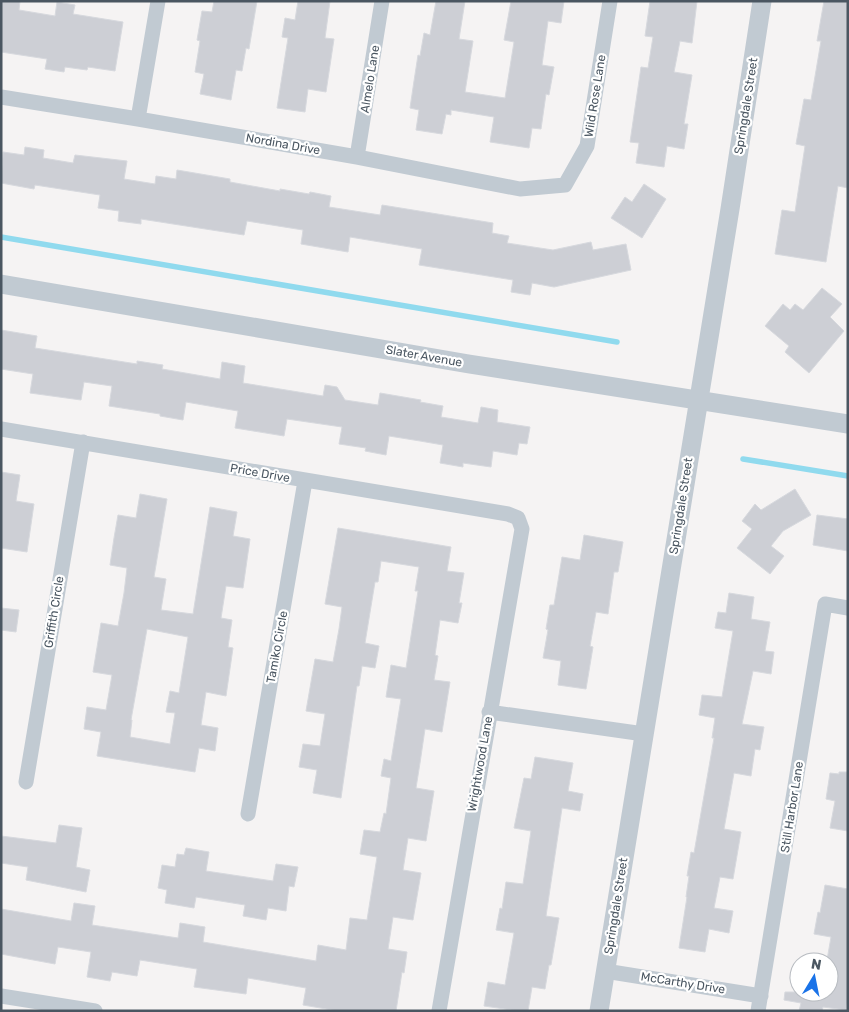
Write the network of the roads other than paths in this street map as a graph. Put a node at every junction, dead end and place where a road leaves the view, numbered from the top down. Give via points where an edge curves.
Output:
1 (158, 1) edge
2 (382, 1) edge
3 (610, 1) edge
4 (762, 1) edge
5 (1, 97) edge
6 (138, 119) junction
7 (357, 157) junction
8 (565, 185) joint
9 (1, 284) edge
10 (698, 400) junction
11 (848, 424) edge
12 (1, 429) edge
13 (82, 442) junction
14 (305, 480) junction
15 (518, 518) joint
16 (848, 608) edge
17 (489, 712) junction
18 (644, 734) junction
19 (26, 782) dead end
20 (248, 814) dead end
21 (606, 971) junction
22 (1, 996) edge
23 (761, 996) junction
24 (95, 1011) edge
25 (439, 1011) edge
26 (599, 1011) edge
27 (758, 1011) edge

1 - 6 street
2 - 7 street, Almelo Lane
3 - 8 street, Wild Rose Lane via 587,146
4 - 10 street, Springdale Street
5 - 6 street, Nordina Drive
6 - 7 street, Nordina Drive
7 - 8 street, Nordina Drive via 520,189
9 - 10 street, Slater Avenue
10 - 11 street, Slater Avenue
10 - 18 street, Springdale Street
12 - 13 street, Price Drive
13 - 14 street, Price Drive
13 - 19 street, Griffith Circle
14 - 15 street, Price Drive
14 - 20 street, Tamiko Circle
15 - 17 street, Wrightwood Lane via 522,529
16 - 23 street, Still Harbor Lane via 825,604
17 - 18 street
17 - 25 street, Wrightwood Lane
18 - 21 street, Springdale Street
21 - 23 street, McCarthy Drive
21 - 26 street, Springdale Street
22 - 24 street
23 - 27 street, Still Harbor Lane

